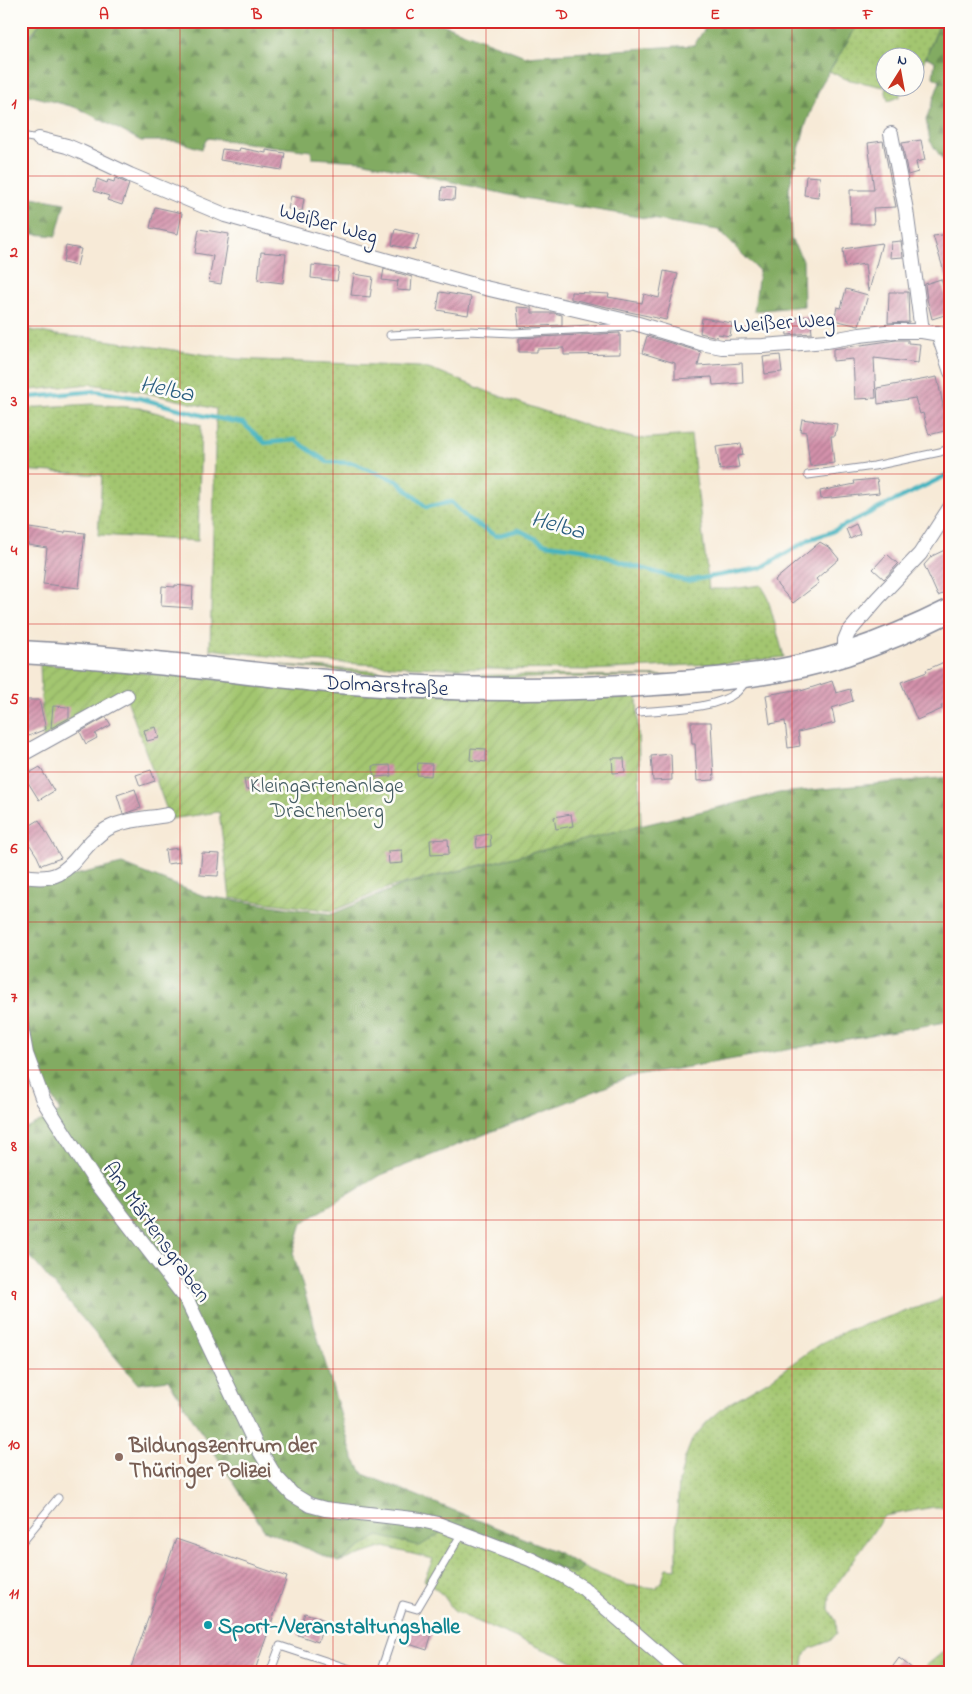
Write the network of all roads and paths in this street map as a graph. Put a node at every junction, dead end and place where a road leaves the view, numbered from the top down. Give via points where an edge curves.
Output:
1 (891, 134) dead end
2 (21, 136) edge
3 (39, 139) joint
4 (636, 323) junction
5 (922, 331) junction
6 (944, 334) edge
7 (390, 335) dead end
8 (951, 372) edge
9 (951, 448) edge
10 (808, 475) dead end
11 (951, 506) edge
12 (951, 610) edge
13 (21, 652) edge
14 (845, 654) junction
15 (752, 674) junction
16 (128, 696) dead end
17 (639, 712) dead end
18 (21, 755) edge
19 (167, 815) dead end
20 (21, 875) edge
21 (21, 1026) edge
22 (23, 1054) edge
23 (58, 1498) dead end
24 (462, 1533) junction
25 (21, 1543) edge
26 (270, 1673) edge
27 (362, 1673) edge
28 (380, 1673) edge
29 (681, 1673) edge

1 - 5 street via 906,210
2 - 3 lane, Weißer Weg
3 - 4 street, Weißer Weg via 67,146 226,215 481,287
4 - 5 street, Weißer Weg via 701,343 722,346 762,346 827,341 873,333
4 - 7 lane, Weißer Weg via 631,326 513,333 468,331
5 - 6 street, Weißer Weg
6 - 8 street
9 - 10 lane via 874,466
11 - 14 street via 920,554 848,633
12 - 14 main road, Dolmarstraße
13 - 15 main road, Dolmarstraße via 337,682 477,690 609,688
14 - 15 main road, Dolmarstraße
15 - 17 lane via 737,692 726,699 708,705
16 - 18 street
19 - 20 street via 120,822 94,840 60,874 47,878
21 - 22 street, Am Märtensgraben
22 - 24 street, Am Märtensgraben via 43,1100 70,1144 186,1300 255,1443 275,1476 292,1494 310,1505 421,1520
23 - 25 lane
24 - 28 lane via 417,1609 403,1605
24 - 29 street, Am Märtensgraben via 530,1559 583,1588
26 - 27 lane via 280,1646

